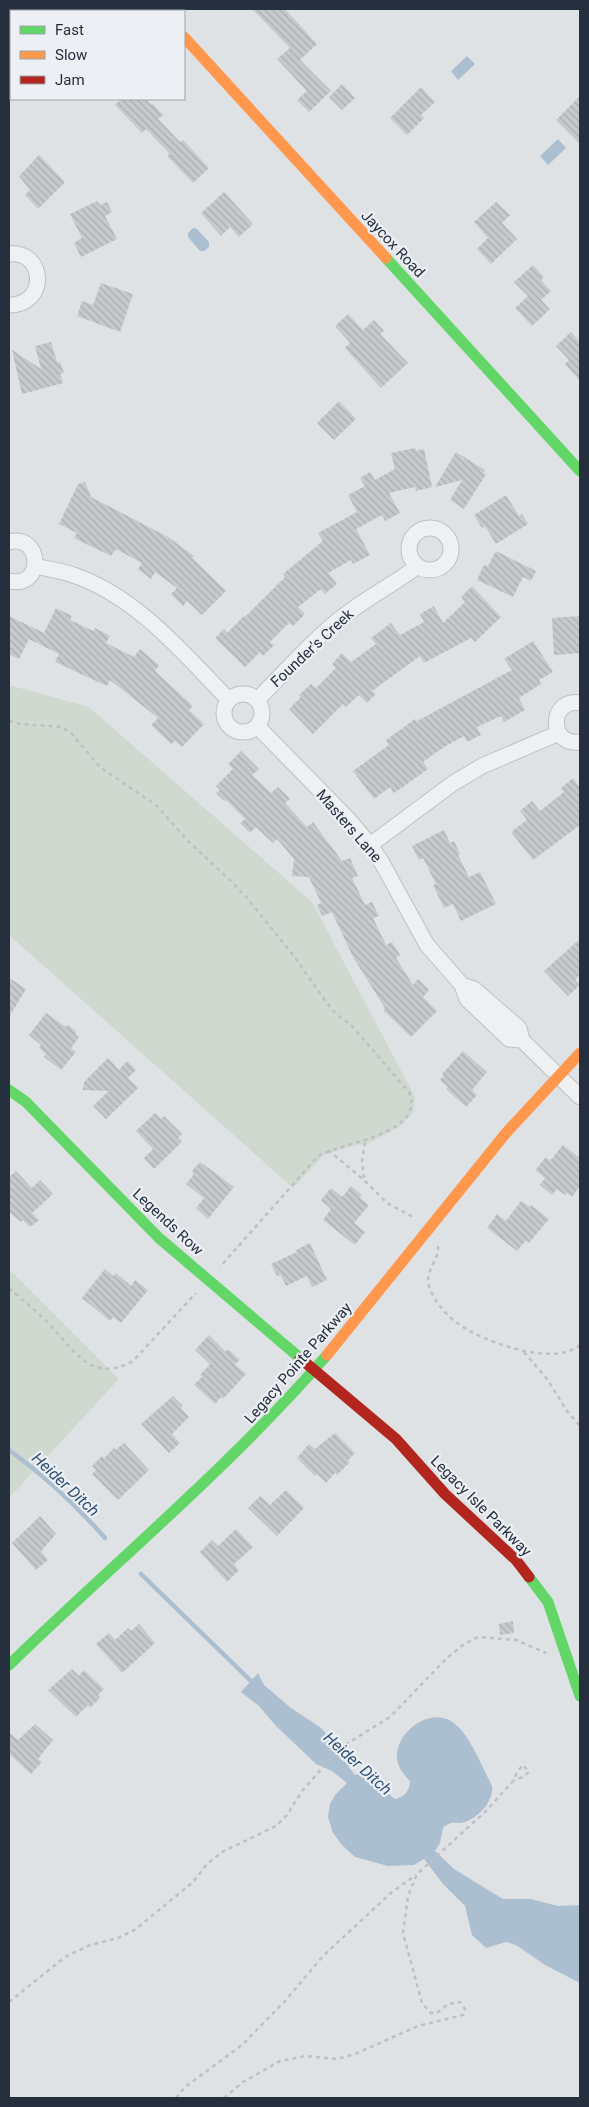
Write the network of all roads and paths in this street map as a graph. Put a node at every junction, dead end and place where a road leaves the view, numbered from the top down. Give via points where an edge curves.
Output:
1 (185, 38) edge
2 (9, 254) edge
3 (9, 305) edge
4 (580, 471) edge
5 (9, 542) edge
6 (35, 566) junction
7 (418, 566) dead end
8 (9, 581) edge
9 (229, 700) junction
10 (257, 700) junction
11 (580, 703) edge
12 (9, 721) edge
13 (257, 726) junction
14 (558, 733) junction
15 (580, 742) edge
16 (370, 846) junction
17 (580, 1053) edge
18 (558, 1075) junction
19 (9, 1090) edge
20 (580, 1097) edge
21 (365, 1141) junction
22 (328, 1150) junction
23 (364, 1180) junction
24 (428, 1230) junction
25 (208, 1280) junction
26 (9, 1288) edge
27 (580, 1344) edge
28 (523, 1351) junction
29 (313, 1370) junction
30 (580, 1426) edge
31 (563, 1649) junction
32 (9, 1665) edge
33 (580, 1696) edge
34 (514, 1780) junction
35 (417, 1874) junction
36 (9, 2002) edge
37 (176, 2098) edge
38 (224, 2098) edge

1 - 4 street, Jaycox Road
2 - 3 street via 30,260 38,277 33,296 26,302
5 - 6 street via 27,545 35,558
6 - 8 street via 26,579
6 - 9 street via 76,576 136,610
7 - 10 street, Founder's Creek via 335,622
9 - 10 street via 246,694
9 - 13 street via 224,712 232,729 245,732
10 - 13 street via 262,716
11 - 14 street via 570,704 559,712
12 - 21 path via 62,728 71,733 100,767 156,806 247,898 336,1014 351,1025 409,1092 412,1106 406,1117
13 - 16 street, Masters Lane
14 - 15 street via 569,742
14 - 16 street via 482,766 452,784
16 - 18 street, Masters Lane via 427,945 462,985 467,999 493,1014 509,1039 522,1040
17 - 18 street, Legacy Pointe Parkway
18 - 20 street, Masters Lane
18 - 24 street, Legacy Pointe Parkway via 492,1149
19 - 25 street, Legends Row via 26,1102 159,1238
21 - 22 path
21 - 23 path
22 - 23 path
22 - 25 path via 318,1156
23 - 24 path via 387,1203 413,1217
24 - 28 path via 434,1235 439,1251 430,1269 428,1284 438,1305 470,1331
24 - 29 street, Legacy Pointe Parkway
25 - 26 path via 133,1361 120,1368 102,1370 88,1364
25 - 29 street, Legends Row
27 - 28 path via 564,1353 547,1355
28 - 30 path
29 - 31 street, Legacy Isle Parkway via 396,1439 445,1494 516,1560 548,1602
29 - 32 street, Legacy Pointe Parkway via 206,1484 62,1612
31 - 33 street, Legacy Isle Parkway
31 - 36 path via 544,1654 516,1640 478,1637 463,1645 446,1658 390,1717 340,1748 276,1826 222,1852 193,1882 136,1929 65,1956
34 - 34 path via 523,1765 530,1772 523,1777
34 - 35 path via 485,1812
35 - 37 path via 392,1892 323,1956 242,2045
35 - 38 path via 408,1896 403,1933 422,2002 432,2013 437,2013 448,2004 460,2002 465,2009 463,2015 418,2026 337,2059 306,2056 280,2061

